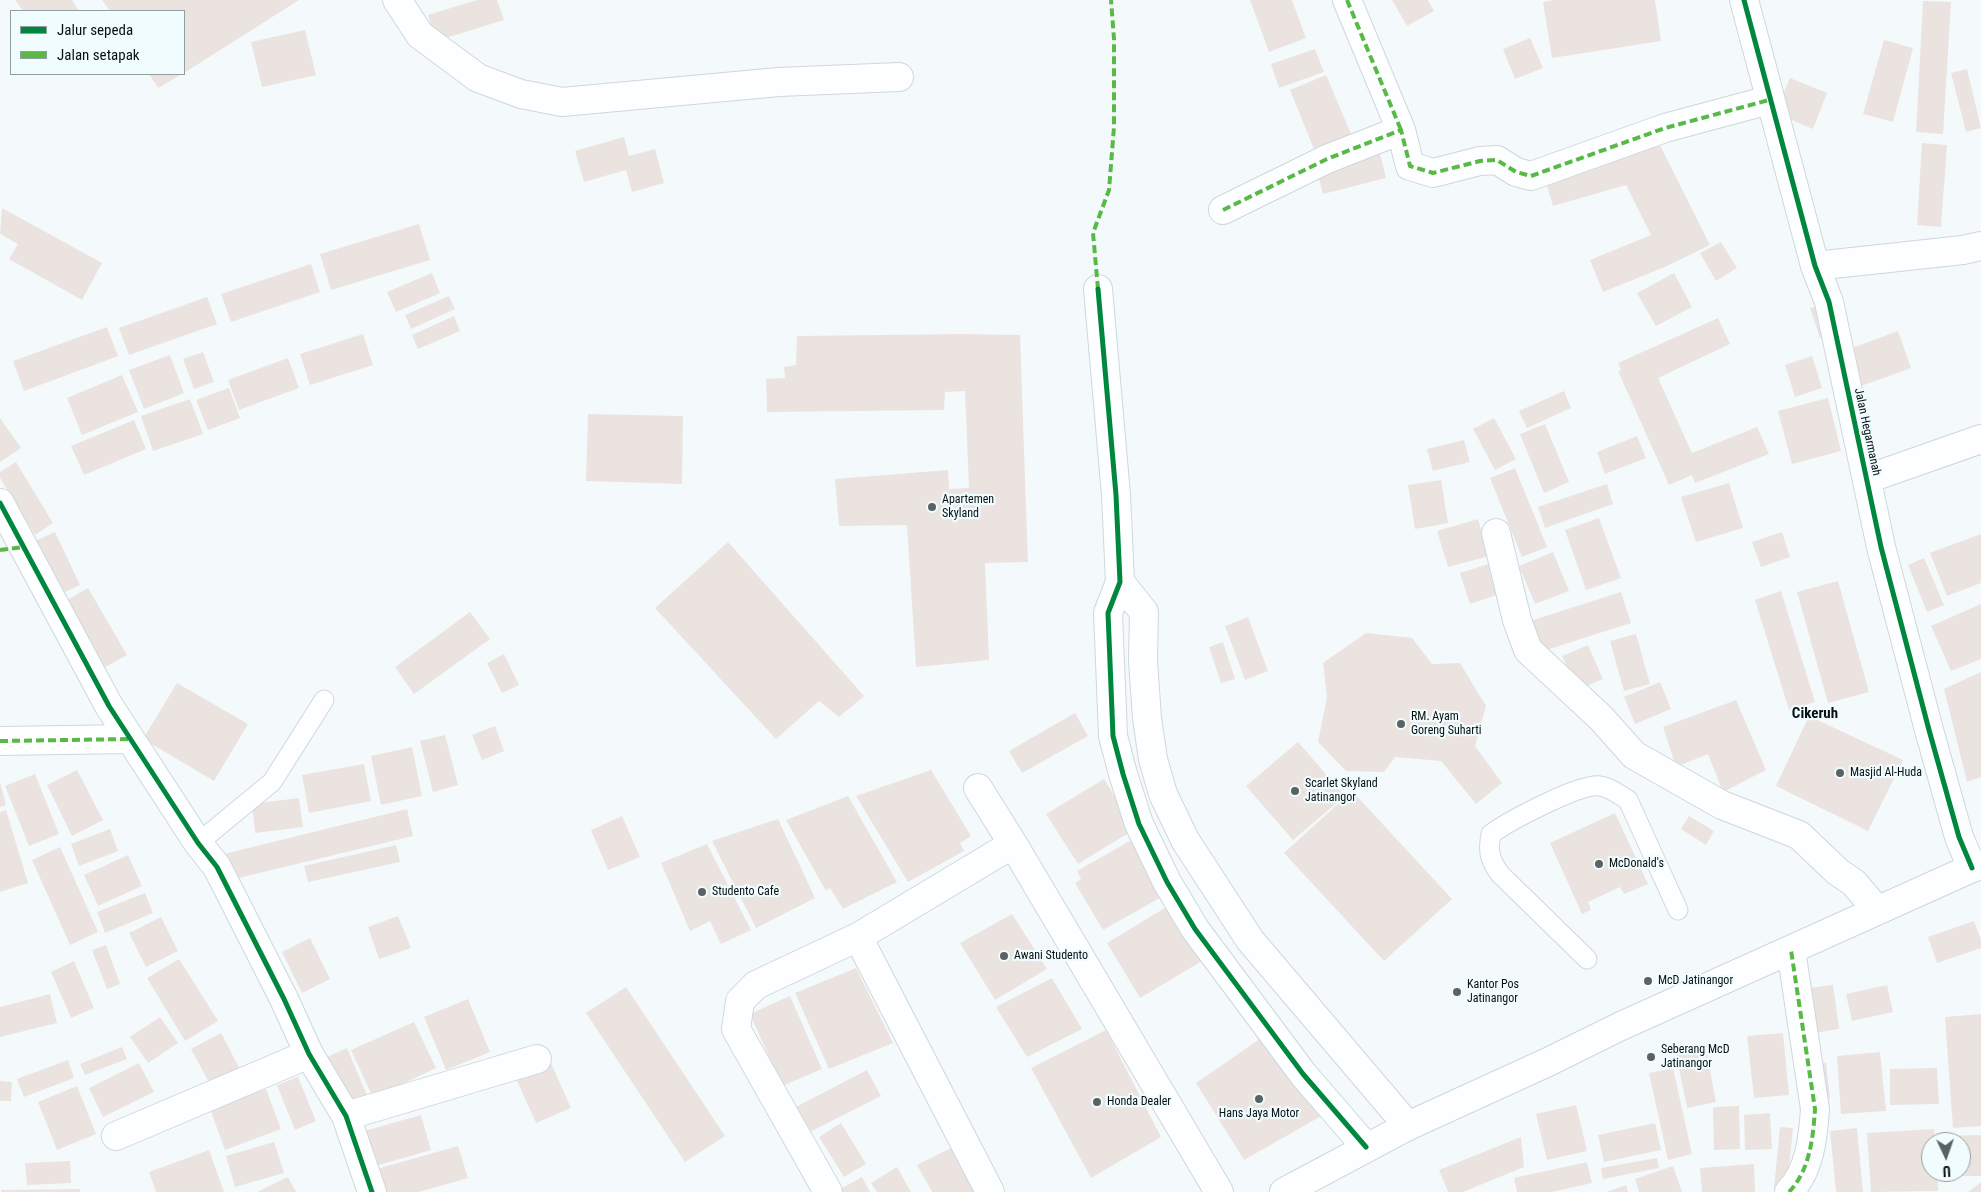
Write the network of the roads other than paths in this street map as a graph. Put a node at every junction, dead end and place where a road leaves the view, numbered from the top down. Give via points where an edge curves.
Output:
1 (397, 0) edge
2 (1346, 0) edge
3 (1744, 0) edge
4 (899, 77) dead end
5 (1769, 100) junction
6 (1401, 130) junction
7 (1223, 210) dead end
8 (1981, 246) edge
9 (1815, 266) junction
10 (1098, 289) dead end
11 (1981, 439) edge
12 (1867, 479) junction
13 (0, 503) edge
14 (1496, 533) dead end
15 (12, 549) edge
16 (1120, 582) junction
17 (324, 700) dead end
18 (129, 739) junction
19 (0, 740) edge
20 (978, 788) dead end
21 (198, 843) junction
22 (1013, 844) junction
23 (1977, 866) edge
24 (1678, 910) dead end
25 (1877, 910) junction
26 (858, 937) junction
27 (1791, 950) junction
28 (1587, 959) dead end
29 (309, 1054) junction
30 (537, 1059) dead end
31 (346, 1116) junction
32 (1408, 1126) junction
33 (116, 1136) dead end
34 (1366, 1147) junction
35 (372, 1192) edge
36 (828, 1192) edge
37 (990, 1192) edge
38 (1219, 1192) edge
39 (1284, 1192) edge
40 (1789, 1192) edge

1 - 4 main road via 420,35 478,78 521,94 562,102 779,82
2 - 6 main road
3 - 5 main road, Jalan Hegarmanah
5 - 6 main road via 1665,128 1531,176 1516,172 1497,160 1432,173 1410,166
5 - 9 main road, Jalan Hegarmanah
6 - 7 main road via 1327,159
8 - 9 main road
9 - 12 main road, Jalan Hegarmanah via 1828,302
10 - 16 main road via 1116,495
11 - 12 main road
12 - 23 main road, Jalan Hegarmanah via 1881,547 1959,837
13 - 15 main road
14 - 25 main road via 1517,620 1528,650 1602,718 1634,755 1722,805 1799,835 1854,883
15 - 18 main road via 73,641
16 - 32 main road via 1144,612 1144,671 1153,759 1163,794 1185,840 1250,940
16 - 34 main road via 1108,613 1113,736 1139,824 1194,929 1303,1074
17 - 21 lane via 272,782
18 - 19 main road
18 - 21 main road
20 - 22 main road
21 - 29 main road via 217,867
22 - 26 main road
22 - 38 main road
23 - 25 main road
24 - 28 lane via 1628,800 1611,790 1600,786 1585,787 1506,823 1491,834 1488,850 1491,862
25 - 27 main road
26 - 36 main road via 756,985 740,1001 736,1029
26 - 37 main road
27 - 32 main road
27 - 40 main road via 1815,1109 1814,1132 1803,1173
29 - 31 main road
29 - 33 main road
30 - 31 main road
31 - 35 main road
32 - 34 main road
34 - 39 main road

